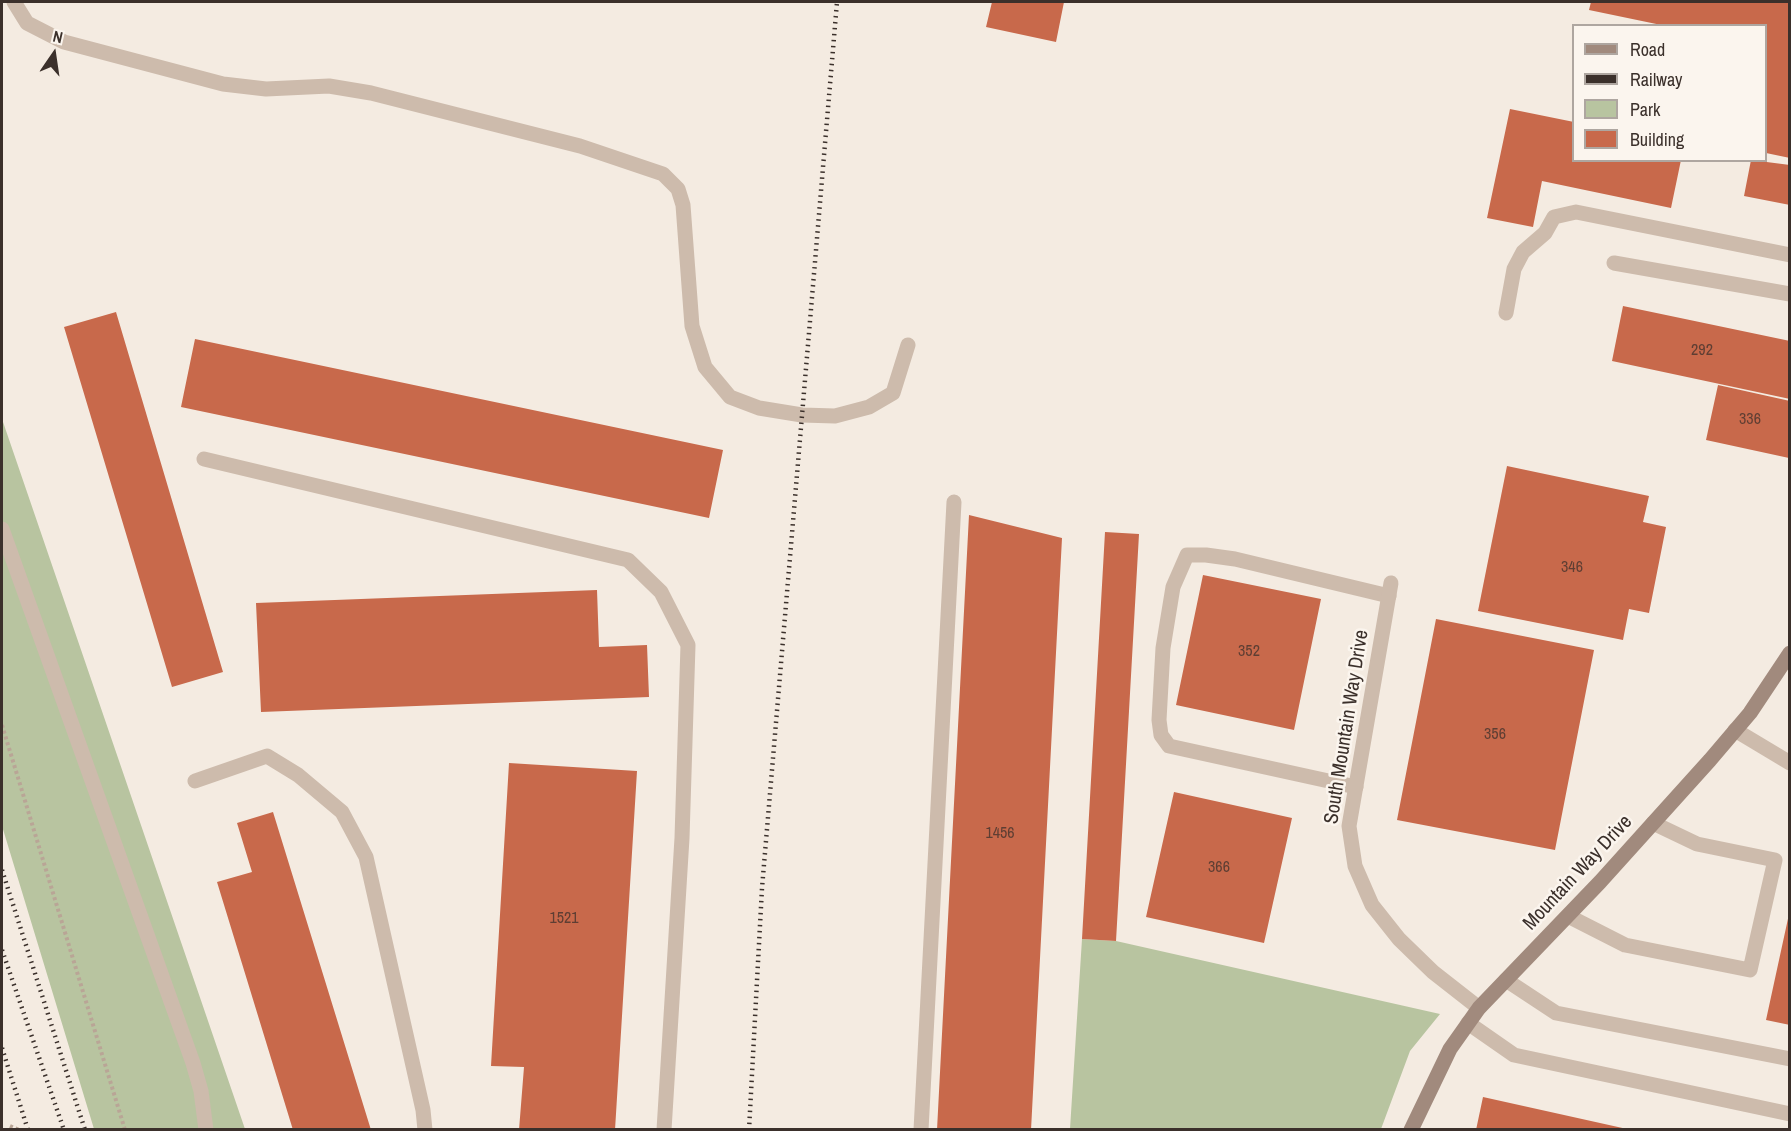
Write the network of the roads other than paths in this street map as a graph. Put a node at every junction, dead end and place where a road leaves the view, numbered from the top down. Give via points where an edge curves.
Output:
1 (14, 2) edge
2 (1790, 255) edge
3 (1614, 263) dead end
4 (1790, 294) edge
5 (1506, 313) dead end
6 (908, 345) dead end
7 (204, 459) dead end
8 (954, 502) dead end
9 (2, 529) edge
10 (1790, 653) edge
11 (1735, 730) junction
12 (1790, 763) edge
13 (195, 781) dead end
14 (1356, 787) junction
15 (1653, 823) junction
16 (1568, 916) junction
17 (1506, 980) junction
18 (1479, 1008) junction
19 (1468, 1023) junction
20 (1790, 1059) edge
21 (1790, 1114) edge
22 (206, 1130) edge
23 (425, 1130) edge
24 (664, 1130) edge
25 (921, 1130) edge
26 (1411, 1130) edge

1 - 6 street via 27,23 64,42 223,84 266,89 329,86 371,93 580,146 663,174 678,189 683,205 692,326 705,367 730,397 759,408 802,415 835,416 868,407 893,393
2 - 5 street via 1576,212 1554,217 1545,233 1523,252 1514,269
3 - 4 street
7 - 24 street via 628,560 661,592 688,645 682,838
8 - 25 street
9 - 22 street via 193,1063
10 - 11 street, Mountain Way Drive
11 - 12 street
11 - 15 street, Mountain Way Drive
13 - 23 street via 267,756 298,775 342,812 366,858
14 - 14 street, South Mountain Way Drive via 1390,590 1235,559 1187,555 1173,587 1163,648 1159,720 1161,735 1169,746
14 - 18 street, South Mountain Way Drive via 1349,826 1355,866 1372,905 1407,947
15 - 16 street, Mountain Way Drive
15 - 16 street via 1697,844 1775,860 1750,970 1625,945
16 - 17 street, Mountain Way Drive
17 - 18 street, Mountain Way Drive
17 - 20 street via 1556,1012
18 - 19 street, Mountain Way Drive
19 - 21 street via 1514,1055
19 - 26 street, Mountain Way Drive via 1431,1083

